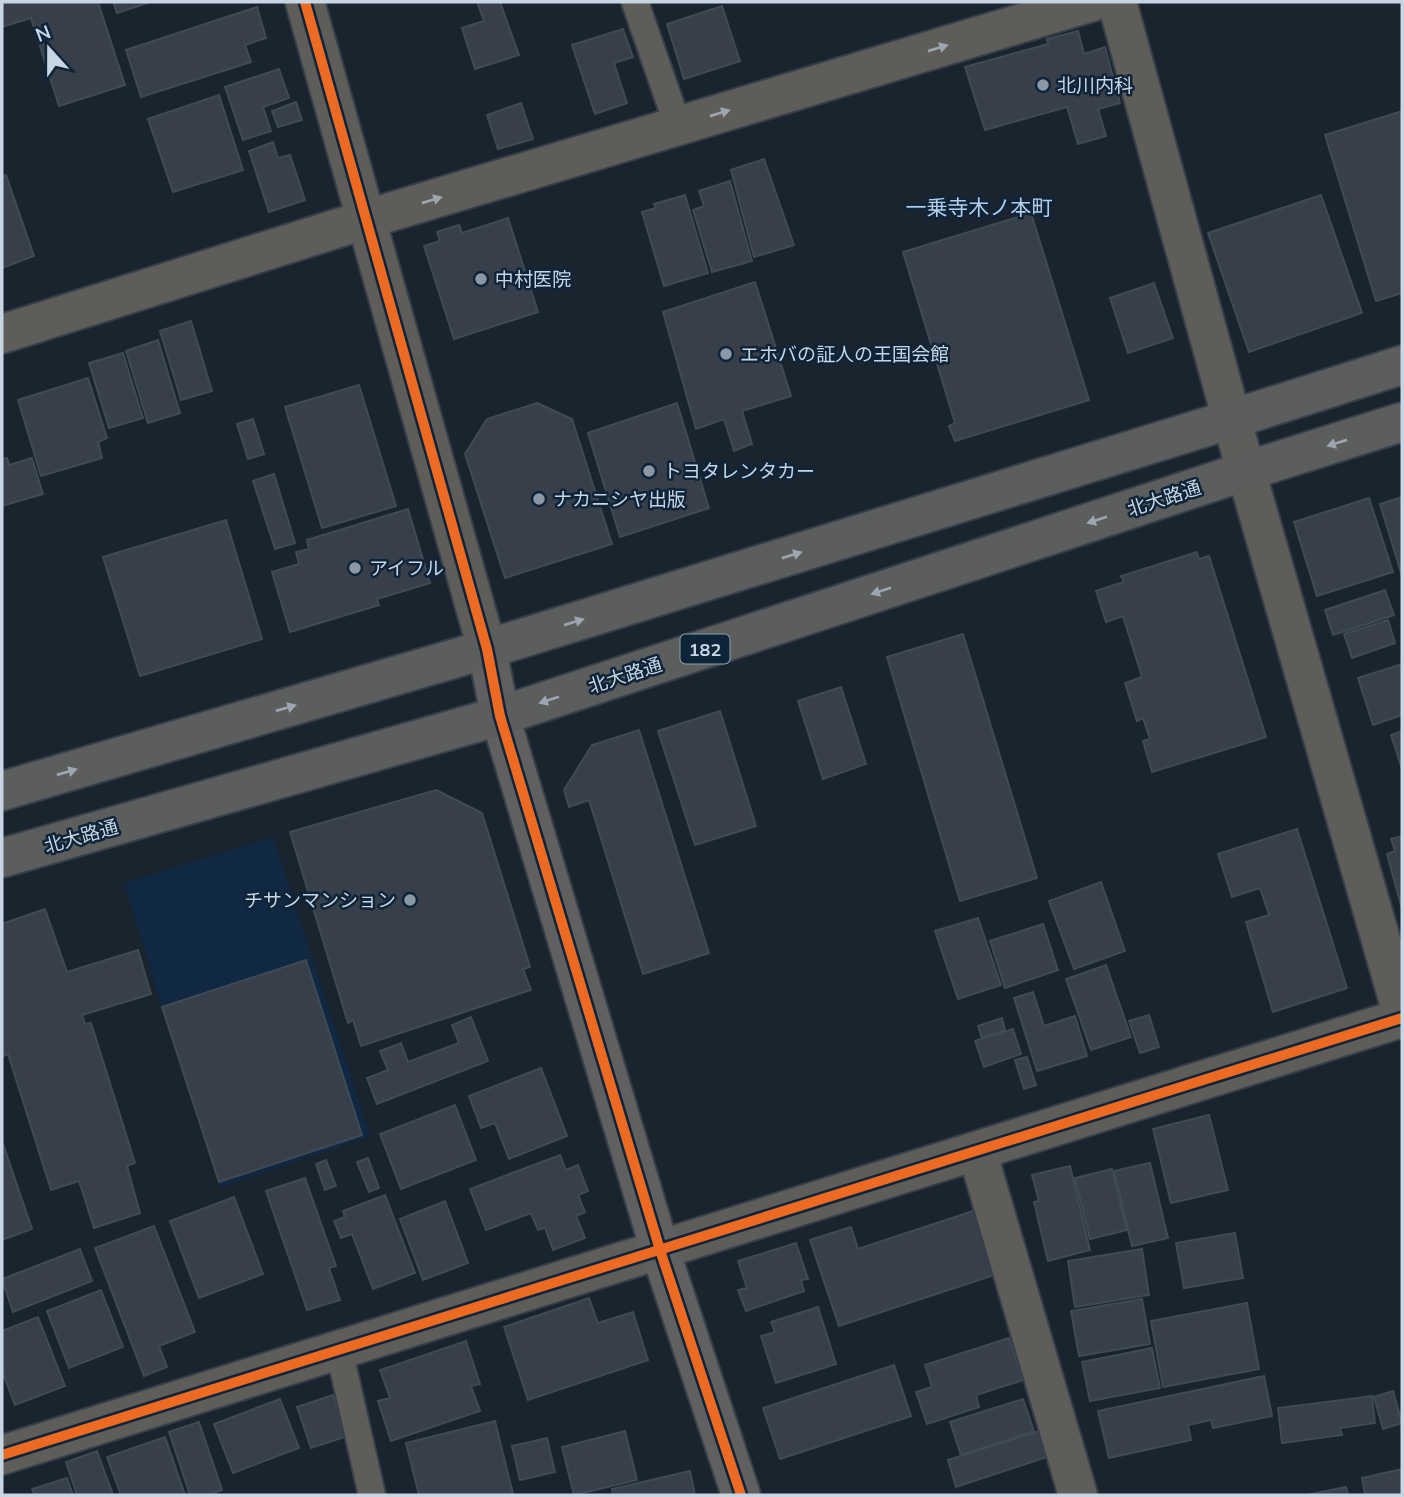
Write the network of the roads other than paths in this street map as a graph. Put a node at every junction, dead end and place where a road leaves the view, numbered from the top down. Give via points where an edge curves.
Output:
1 (305, 2) edge
2 (635, 2) edge
3 (1092, 2) edge
4 (1117, 2) edge
5 (678, 126) junction
6 (367, 219) junction
7 (2, 334) edge
8 (1402, 365) edge
9 (1233, 419) junction
10 (1402, 422) edge
11 (1246, 471) junction
12 (488, 649) junction
13 (500, 716) junction
14 (2, 791) edge
15 (2, 858) edge
16 (1402, 1015) edge
17 (977, 1151) junction
18 (660, 1250) junction
19 (339, 1350) junction
20 (2, 1455) edge
21 (372, 1495) edge
22 (741, 1495) edge
23 (1078, 1495) edge

1 - 6 street
2 - 5 lane
5 -> 3 street
4 - 9 street
6 -> 5 street
6 - 7 street
6 - 12 street
8 - 9 main road
9 - 11 street
12 -> 9 main road
10 -> 11 main road, 北大路通 / 182
11 -> 13 main road, 北大路通 / 182
11 - 16 street
12 - 13 street
14 -> 12 main road
13 - 15 main road, 北大路通 / 182
13 - 18 street
16 - 17 street
17 - 18 street
17 - 23 street
18 - 19 street
18 - 22 street
19 - 20 street
19 - 21 lane

